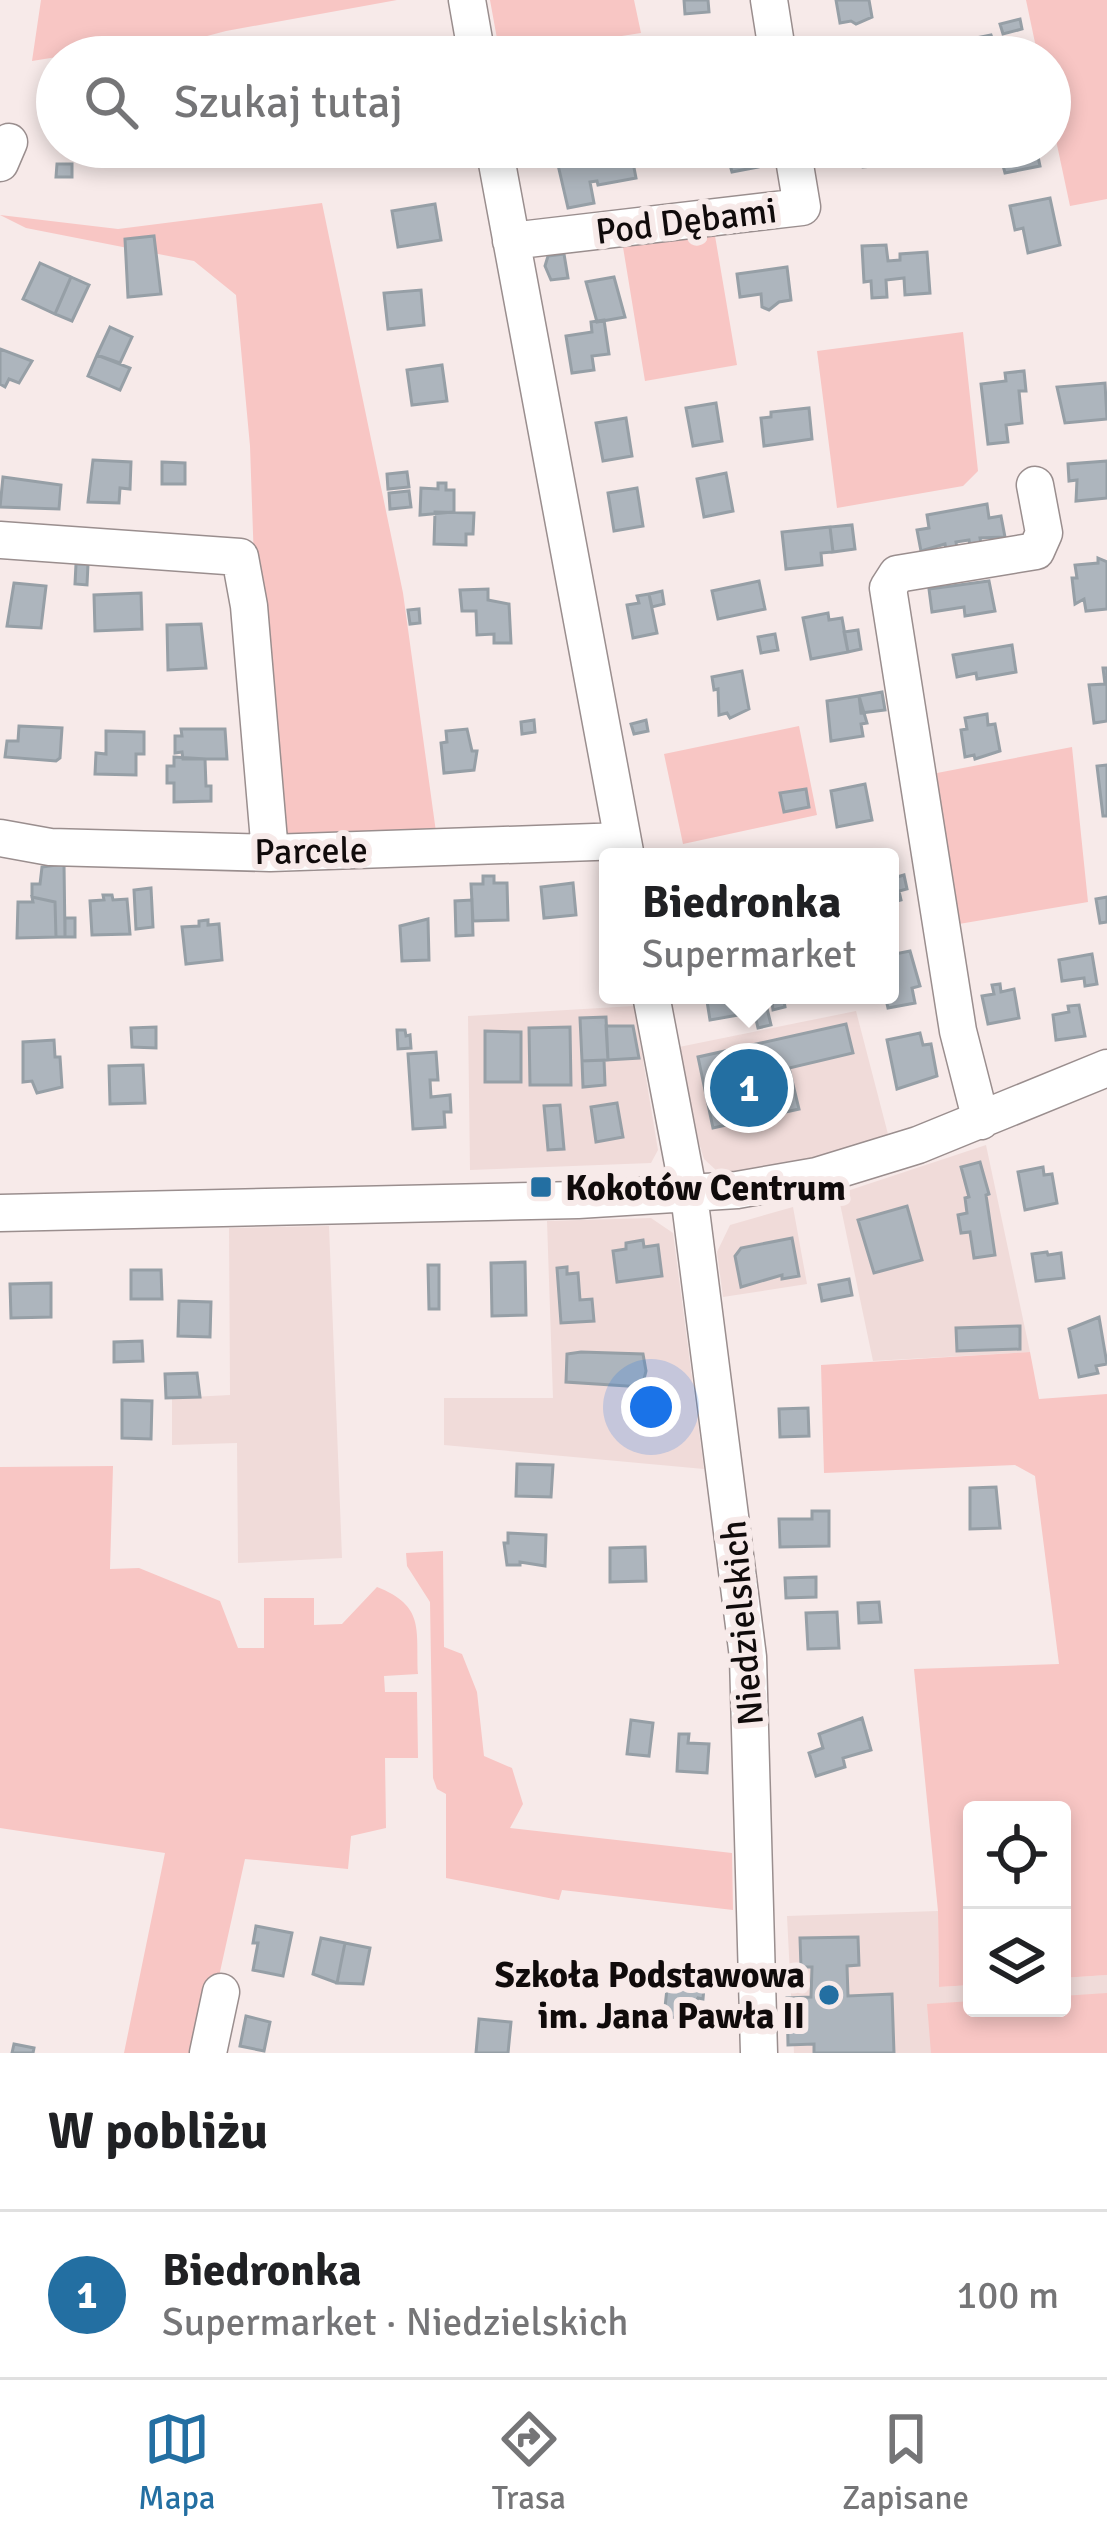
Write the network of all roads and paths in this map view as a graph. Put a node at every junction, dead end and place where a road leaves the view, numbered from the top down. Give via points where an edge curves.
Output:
1 (467, 0) edge
2 (769, 0) edge
3 (473, 36) edge
4 (775, 36) edge
5 (498, 168) edge
6 (796, 168) edge
7 (511, 242) junction
8 (1035, 484) dead end
9 (0, 539) edge
10 (0, 838) edge
11 (624, 848) edge
12 (599, 849) edge
13 (270, 853) junction
14 (653, 1004) edge
15 (1107, 1068) edge
16 (981, 1121) junction
17 (689, 1195) junction
18 (0, 1213) edge
19 (221, 1992) dead end
20 (208, 2053) edge
21 (759, 2053) edge

1 - 3 street
2 - 4 street
5 - 7 street
6 - 7 street, Pod Dębami via 802,207
7 - 11 street
8 - 16 street via 1044,533 1036,551 898,574 888,587 958,1031
9 - 13 street via 240,557
10 - 13 street, Parcele via 50,847
12 - 13 street, Parcele
14 - 17 street, Niedzielskich
15 - 16 street
16 - 17 street via 817,1176
17 - 18 street
17 - 21 street, Niedzielskich via 748,1657
19 - 20 street

